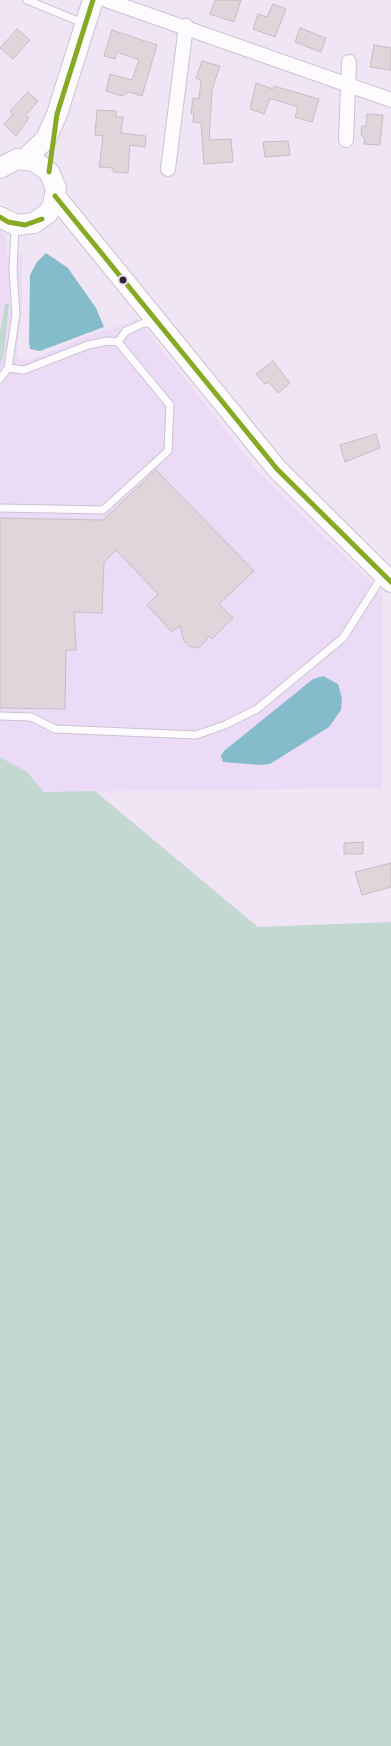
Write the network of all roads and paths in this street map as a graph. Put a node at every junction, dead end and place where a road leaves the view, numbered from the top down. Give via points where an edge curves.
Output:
1 (27, 0) edge
2 (94, 0) edge
3 (106, 0) edge
4 (86, 24) junction
5 (186, 26) junction
6 (350, 62) dead end
7 (349, 85) junction
8 (391, 100) edge
9 (57, 114) junction
10 (346, 140) dead end
11 (10, 159) edge
12 (168, 169) dead end
13 (49, 172) junction
14 (55, 196) junction
15 (42, 219) junction
16 (8, 220) edge
17 (84, 234) junction
18 (164, 327) junction
19 (118, 342) junction
20 (8, 368) junction
21 (0, 379) edge
22 (0, 508) edge
23 (387, 579) edge
24 (0, 716) edge

1 - 4 lane
2 - 4 main road
3 - 5 street
4 - 9 main road
5 - 7 street
5 - 12 street
6 - 7 street
7 - 8 street
7 - 10 street
9 - 11 main road via 46,138
9 - 13 main road
11 - 13 main road via 34,161
13 - 14 main road via 56,188
14 - 15 main road via 53,205
14 - 17 main road
15 - 16 main road via 25,225
15 - 17 main road
16 - 20 lane via 16,314
17 - 18 main road
18 - 19 lane via 144,323 126,331
18 - 23 main road via 277,469
19 - 20 lane via 88,345 24,370
19 - 22 lane via 170,405 168,451 103,510
20 - 21 lane
23 - 24 lane via 343,638 257,709 225,725 196,734 54,729 31,717

